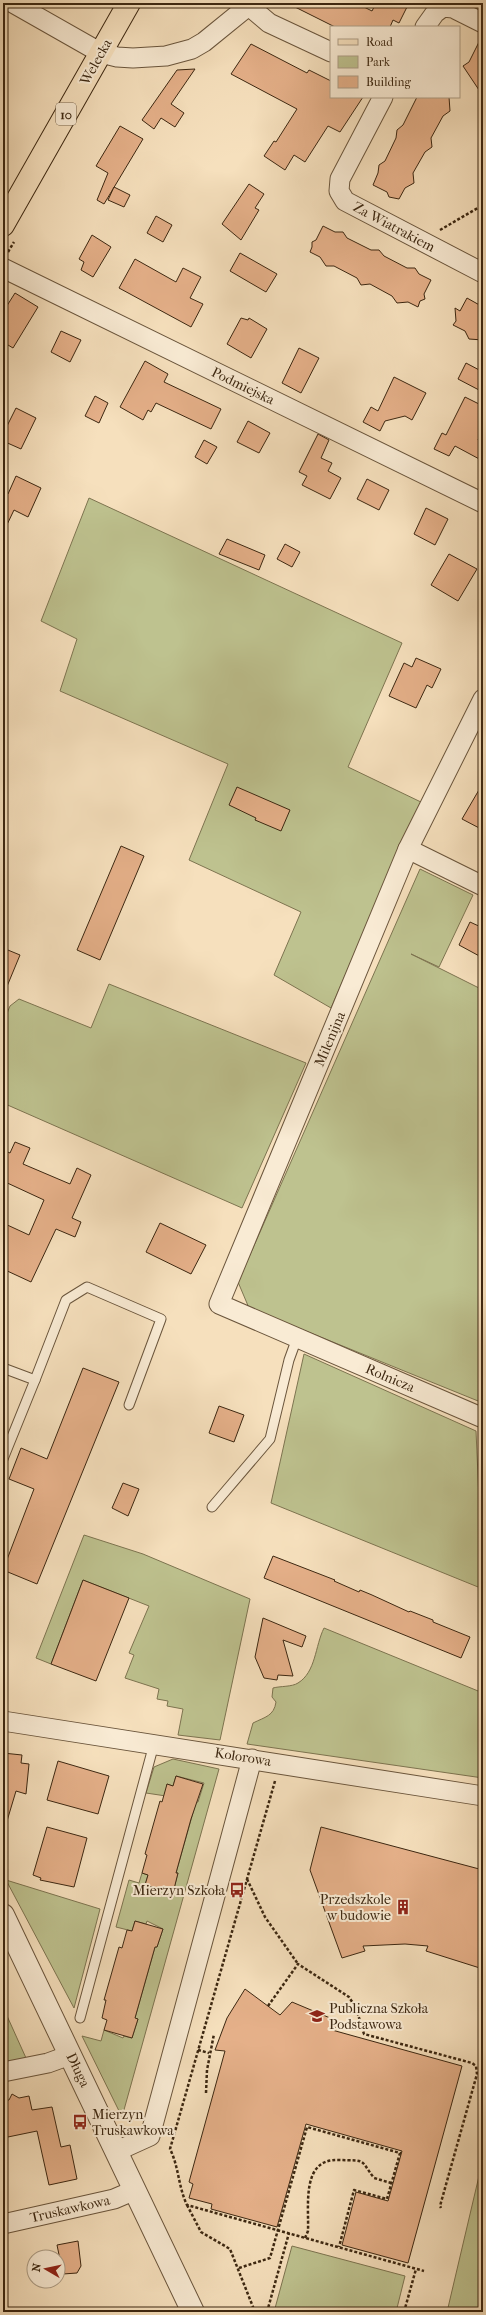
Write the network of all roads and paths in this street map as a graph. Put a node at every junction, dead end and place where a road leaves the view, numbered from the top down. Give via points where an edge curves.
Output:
1 (13, 3) edge
2 (129, 3) edge
3 (251, 4) edge
4 (483, 23) edge
5 (426, 26) edge
6 (330, 52) edge
7 (101, 53) junction
8 (382, 98) edge
9 (483, 205) edge
10 (3, 225) edge
11 (437, 232) dead end
12 (3, 268) edge
13 (483, 273) edge
14 (483, 504) edge
15 (483, 699) edge
16 (408, 849) junction
17 (483, 886) edge
18 (297, 1338) junction
19 (3, 1368) edge
20 (35, 1380) junction
21 (129, 1405) dead end
22 (483, 1418) edge
23 (3, 1459) edge
24 (212, 1507) dead end
25 (3, 1721) edge
26 (154, 1744) junction
27 (252, 1759) junction
28 (281, 1764) junction
29 (483, 1796) edge
30 (247, 1879) junction
31 (3, 1915) edge
32 (298, 1964) junction
33 (268, 2006) dead end
34 (80, 2018) dead end
35 (214, 2034) dead end
36 (198, 2050) junction
37 (209, 2053) junction
38 (70, 2055) junction
39 (3, 2072) edge
40 (206, 2093) dead end
41 (116, 2151) junction
42 (391, 2183) junction
43 (135, 2190) junction
44 (187, 2205) junction
45 (441, 2208) dead end
46 (3, 2224) edge
47 (278, 2230) junction
48 (289, 2233) junction
49 (305, 2238) junction
50 (339, 2247) junction
51 (238, 2268) junction
52 (416, 2269) junction
53 (424, 2271) dead end
54 (193, 2312) edge
55 (254, 2312) edge
56 (267, 2312) edge
57 (404, 2312) edge

1 - 7 street
2 - 7 main road, Welecka / 10
3 - 6 street via 269,23
3 - 7 street via 204,42 180,53 128,58
4 - 5 street via 453,8 443,7 435,12
7 - 10 main road, Welecka / 10
8 - 13 street, Za Wiatrakiem via 340,179 339,191 345,201
9 - 11 path
12 - 14 street, Podmiejska
15 - 16 street, Milenijna
16 - 17 street
16 - 18 street, Milenijna via 219,1304
18 - 22 street, Rolnicza
18 - 24 lane via 289,1360 270,1439
19 - 20 lane
20 - 21 lane via 66,1300 87,1287 161,1319
20 - 23 lane
25 - 26 street, Kolorowa
26 - 27 street, Kolorowa
26 - 34 lane
27 - 28 street, Kolorowa
27 - 41 street via 150,2136
28 - 29 street, Kolorowa
28 - 30 path
30 - 32 path via 266,1918
30 - 36 path
31 - 38 street, Długa
32 - 33 path
32 - 45 path via 349,1997 356,2008 364,2034 476,2066 477,2074
35 - 37 path
36 - 37 path
36 - 44 path via 170,2149 175,2159 180,2190
37 - 40 path
38 - 39 street via 48,2064
38 - 41 street, Długa
41 - 43 street, Długa
42 - 47 path via 400,2153 307,2127
42 - 49 path via 374,2178 361,2160 323,2161 317,2166 310,2186 308,2231
42 - 50 path via 387,2199 354,2190
43 - 46 street, Truskawkowa via 114,2200
43 - 54 street, Długa
44 - 47 path
44 - 51 path via 201,2232 230,2249
47 - 48 path
47 - 51 path via 270,2258
48 - 49 path
48 - 56 path
49 - 50 path
50 - 52 path
51 - 55 path
52 - 53 path
52 - 57 path

